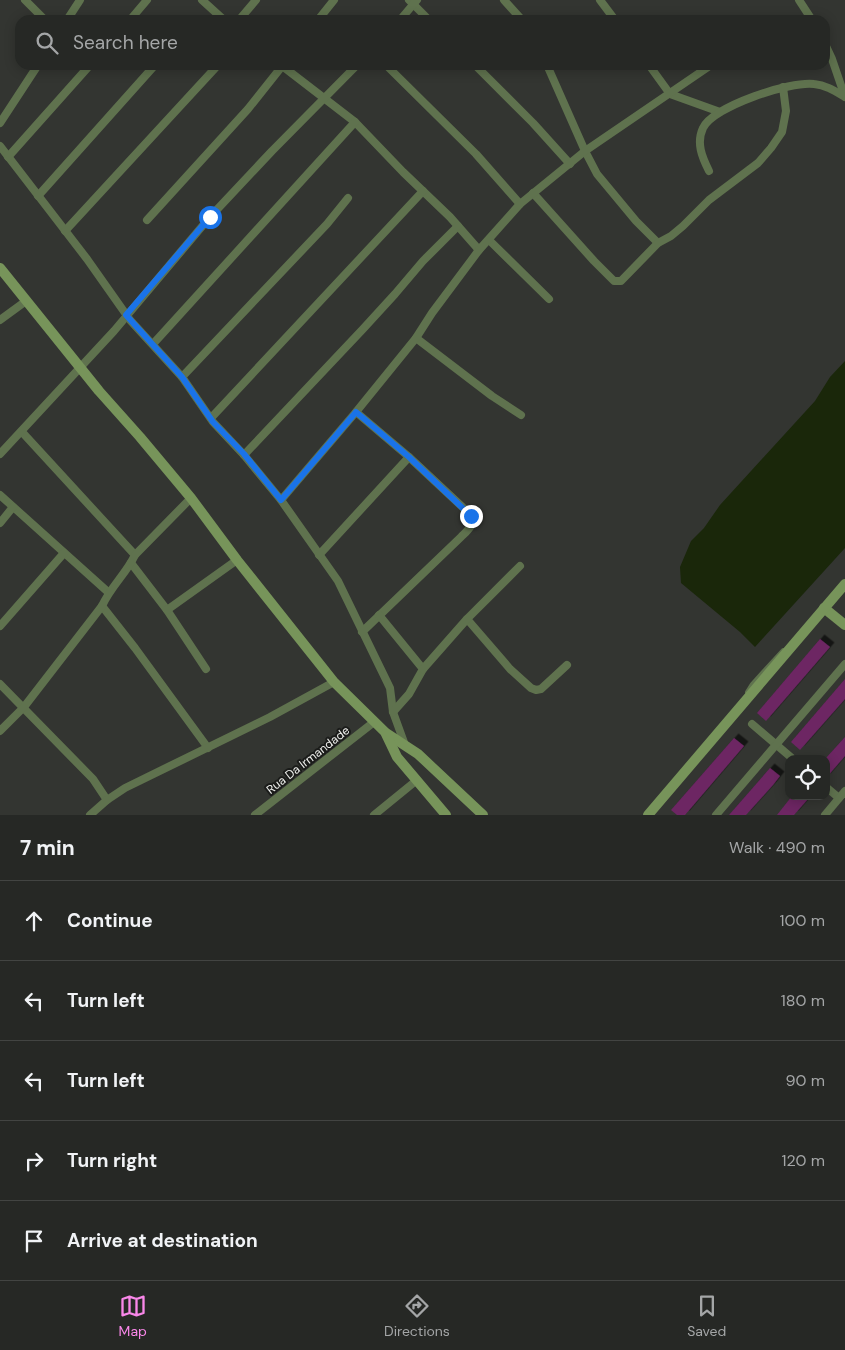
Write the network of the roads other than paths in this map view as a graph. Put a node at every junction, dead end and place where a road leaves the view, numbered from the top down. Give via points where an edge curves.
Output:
1 (25, 0) edge
2 (80, 0) edge
3 (148, 0) edge
4 (202, 0) edge
5 (256, 0) edge
6 (334, 0) edge
7 (504, 0) edge
8 (600, 0) edge
9 (799, 0) edge
10 (413, 1) edge
11 (40, 15) edge
12 (70, 15) edge
13 (134, 15) edge
14 (218, 15) edge
15 (243, 15) edge
16 (322, 15) edge
17 (403, 15) edge
18 (425, 15) edge
19 (518, 15) edge
20 (611, 15) edge
21 (809, 15) edge
22 (830, 56) edge
23 (35, 70) edge
24 (86, 70) edge
25 (151, 70) edge
26 (213, 70) edge
27 (278, 70) edge
28 (289, 70) edge
29 (352, 70) edge
30 (391, 70) edge
31 (480, 70) edge
32 (549, 70) edge
33 (653, 70) edge
34 (704, 70) edge
35 (783, 87) junction
36 (670, 94) junction
37 (845, 97) edge
38 (325, 98) junction
39 (720, 112) junction
40 (355, 122) junction
41 (0, 123) edge
42 (0, 146) edge
43 (585, 151) junction
44 (8, 157) junction
45 (570, 164) junction
46 (709, 171) dead end
47 (423, 191) junction
48 (533, 193) junction
49 (38, 196) junction
50 (348, 198) dead end
51 (520, 204) junction
52 (147, 220) dead end
53 (458, 226) junction
54 (65, 231) junction
55 (489, 240) junction
56 (658, 243) junction
57 (479, 250) junction
58 (0, 268) edge
59 (549, 299) dead end
60 (26, 302) junction
61 (126, 315) junction
62 (0, 320) edge
63 (416, 338) junction
64 (153, 344) junction
65 (79, 367) junction
66 (182, 377) junction
67 (356, 412) junction
68 (521, 415) dead end
69 (211, 418) junction
70 (22, 432) junction
71 (0, 454) edge
72 (244, 454) junction
73 (409, 457) junction
74 (0, 495) edge
75 (191, 498) junction
76 (281, 500) junction
77 (13, 507) junction
78 (0, 523) edge
79 (64, 553) junction
80 (135, 555) junction
81 (320, 555) junction
82 (237, 560) junction
83 (131, 563) junction
84 (520, 566) dead end
85 (845, 584) edge
86 (108, 592) junction
87 (102, 606) junction
88 (824, 608) junction
89 (167, 610) junction
90 (379, 615) junction
91 (467, 619) junction
92 (0, 626) edge
93 (845, 626) edge
94 (362, 632) junction
95 (845, 664) edge
96 (567, 665) dead end
97 (206, 669) dead end
98 (423, 669) junction
99 (334, 682) junction
100 (0, 684) edge
101 (24, 707) junction
102 (393, 712) junction
103 (374, 722) junction
104 (752, 724) dead end
105 (0, 731) edge
106 (386, 733) junction
107 (776, 744) junction
108 (405, 745) junction
109 (208, 748) junction
110 (788, 755) edge
111 (417, 780) junction
112 (830, 790) edge
113 (845, 791) edge
114 (839, 798) junction
115 (107, 800) junction
116 (90, 815) edge
117 (255, 815) edge
118 (374, 815) edge
119 (446, 815) edge
120 (484, 815) edge
121 (648, 815) edge
122 (716, 815) edge
123 (825, 815) edge

1 - 11 street
2 - 12 street
3 - 13 street
4 - 14 street
5 - 15 street
6 - 16 street
7 - 19 street
8 - 20 street
9 - 21 street
10 - 17 street
10 - 18 street
22 - 37 street
23 - 41 street
24 - 44 street
25 - 49 street
26 - 54 street
27 - 52 street
28 - 38 street
29 - 38 street
30 - 51 street via 476,154
31 - 45 street
32 - 43 street
33 - 36 street
34 - 36 street
35 - 37 street via 814,84 832,88
35 - 39 street
35 - 56 street via 786,111 782,132 771,148 758,163 709,200 671,236
36 - 39 street
36 - 43 street
38 - 40 street
38 - 61 street via 210,217
39 - 46 street via 710,118 700,138 700,149
40 - 47 street
40 - 64 street
42 - 44 street
43 - 45 street
43 - 56 street via 612,194
44 - 49 street
45 - 48 street
47 - 53 street
47 - 69 street
48 - 51 street
48 - 56 street via 614,281 621,281
49 - 54 street
50 - 66 street
51 - 55 street
53 - 57 street
53 - 72 street
54 - 61 street
55 - 57 street
55 - 59 street
57 - 63 street
58 - 60 street
60 - 62 street
60 - 65 street
61 - 64 street
61 - 65 street
63 - 67 street
63 - 68 street
64 - 66 street
65 - 70 street
65 - 75 street
66 - 69 street
67 - 73 street
67 - 76 street
69 - 72 street
70 - 71 street
70 - 80 street
72 - 76 street
73 - 81 street
73 - 90 street via 471,516 473,522
74 - 77 street
75 - 80 street
75 - 82 street
76 - 81 street
77 - 78 street
77 - 79 street
79 - 86 street
79 - 92 street
80 - 83 street
81 - 94 street via 345,594
82 - 89 street
82 - 99 street
83 - 86 street
83 - 89 street
84 - 91 street
85 - 88 street
86 - 87 street
87 - 101 street
87 - 109 street
88 - 93 street
88 - 121 street
89 - 97 street
90 - 94 street
90 - 98 street
91 - 96 street via 531,688 541,689
91 - 98 street
94 - 102 street via 390,688
95 - 107 street
98 - 102 street via 409,694
99 - 103 street
99 - 109 street
100 - 101 street
101 - 105 street
101 - 115 street via 93,779
102 - 108 street
103 - 106 street
103 - 117 street, Rua Da Irmandade
104 - 107 street
106 - 108 street
106 - 111 street via 397,757
107 - 110 street
107 - 122 street
108 - 120 street
109 - 115 street
111 - 118 street
111 - 119 street
112 - 114 street
113 - 114 street
114 - 123 street
115 - 116 street

